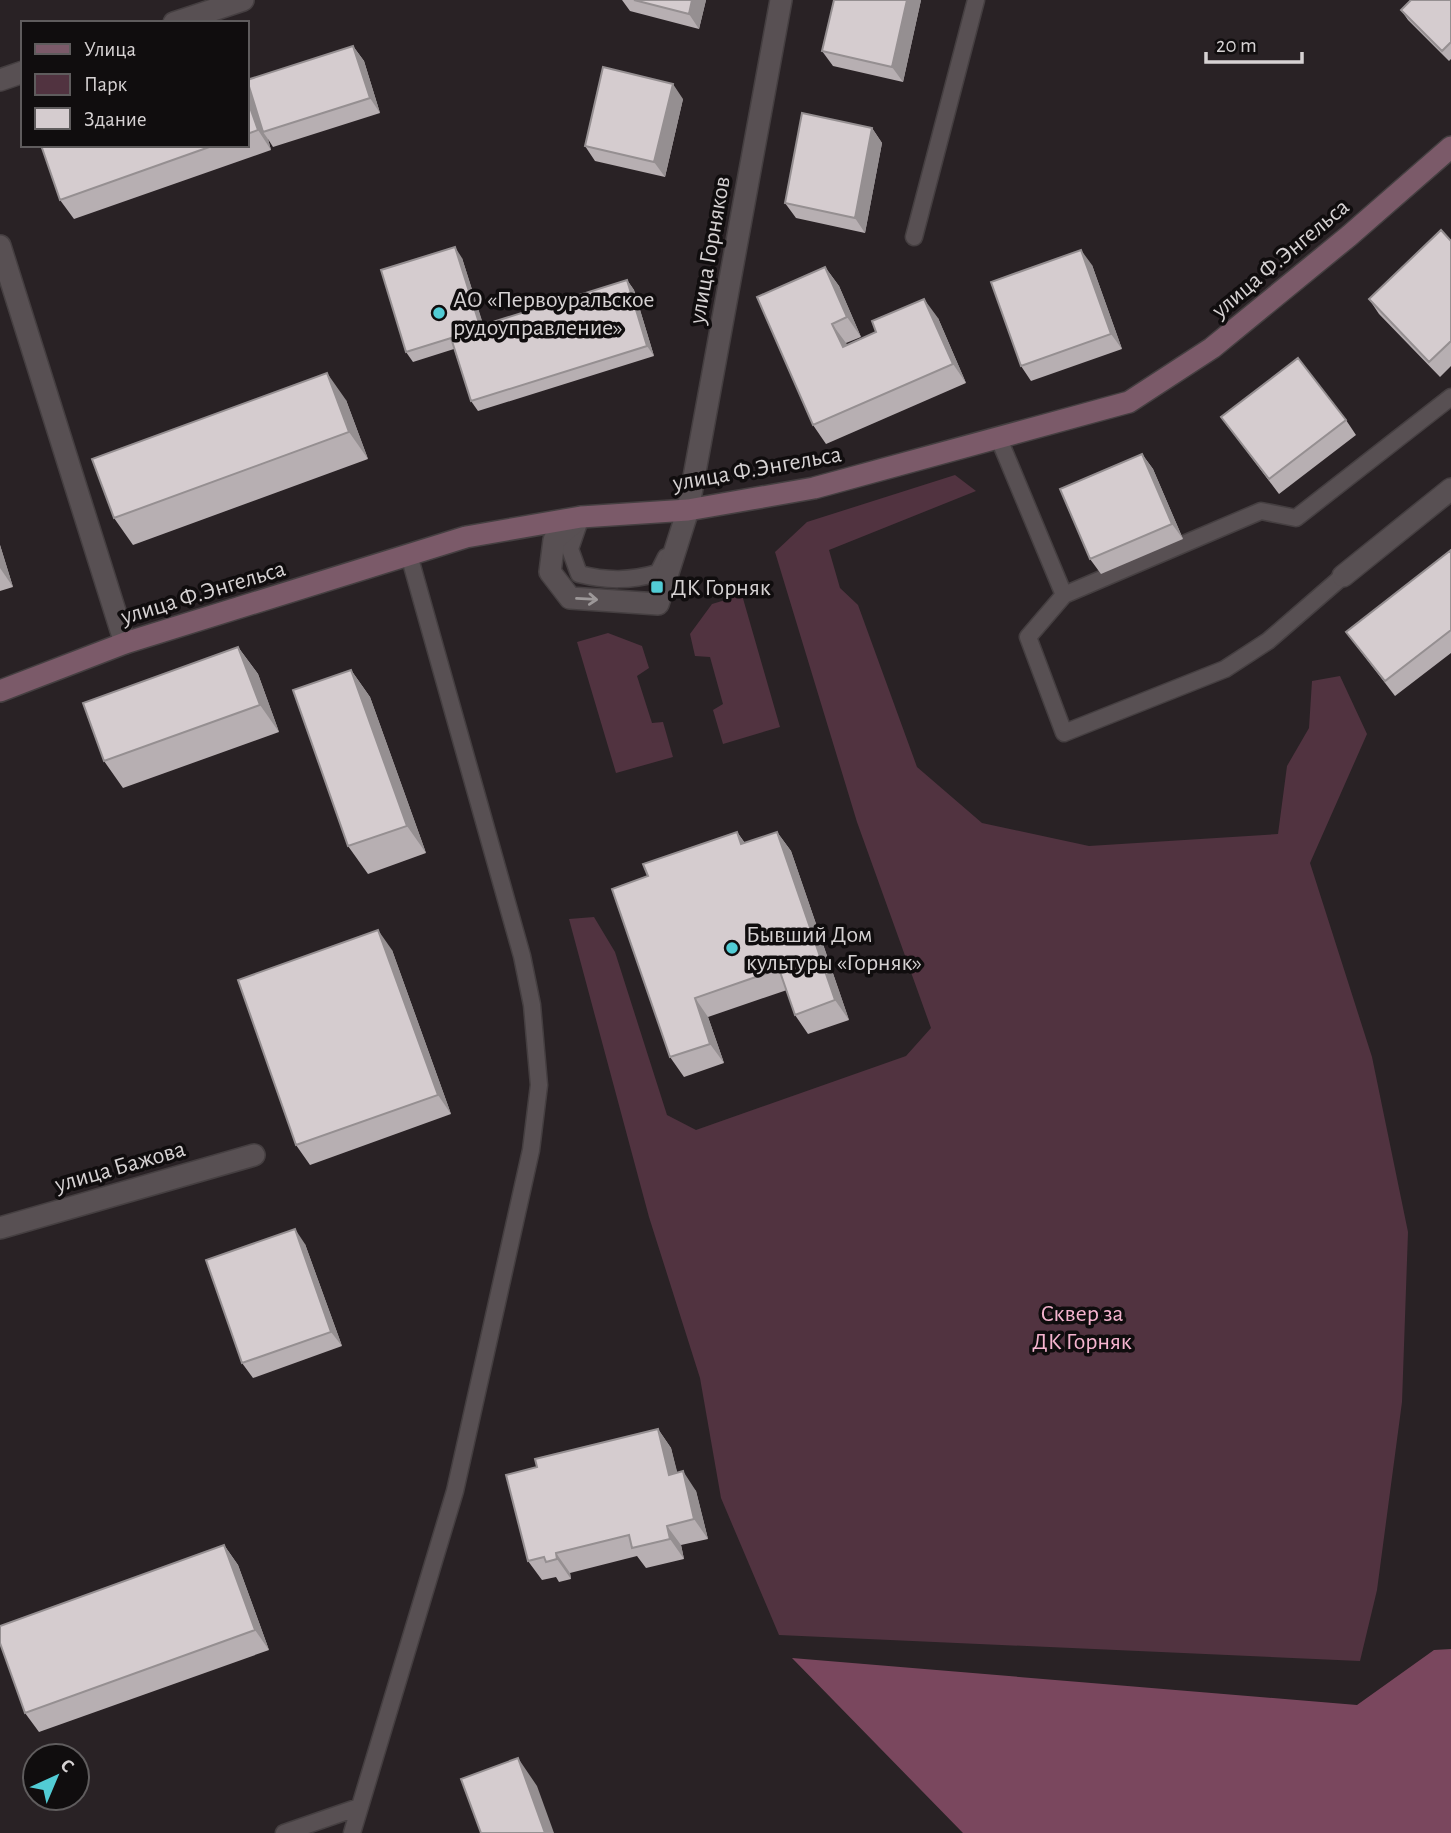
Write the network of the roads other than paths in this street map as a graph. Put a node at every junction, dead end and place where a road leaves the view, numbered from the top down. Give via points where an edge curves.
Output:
1 (243, 0) edge
2 (781, 0) edge
3 (976, 0) edge
4 (180, 21) edge
5 (21, 73) edge
6 (0, 80) edge
7 (1451, 147) edge
8 (915, 236) dead end
9 (0, 246) edge
10 (1451, 397) edge
11 (999, 439) junction
12 (1451, 489) edge
13 (688, 510) junction
14 (581, 517) junction
15 (409, 555) junction
16 (1343, 576) joint
17 (1064, 595) junction
18 (125, 643) junction
19 (0, 691) edge
20 (254, 1155) dead end
21 (0, 1228) edge
22 (359, 1807) junction
23 (284, 1833) edge
24 (352, 1833) edge

1 - 4 street
2 - 13 street, улица Горняков
3 - 8 lane
5 - 6 street
7 - 11 street, улица Ф.Энгельса via 1339,245 1192,362 1129,402
9 - 18 street
10 - 17 lane via 1296,518 1261,511
11 - 13 street, улица Ф.Энгельса via 814,488
11 - 17 lane
12 - 16 street
13 - 14 street, улица Ф.Энгельса
13 - 14 lane via 658,572 609,581 579,574 570,549
14 -> 13 street, улица Горняков via 554,540 550,572 570,598 658,604
14 - 15 street, улица Ф.Энгельса via 466,537
15 - 18 street, улица Ф.Энгельса
15 - 22 lane via 522,956 532,1005 539,1085 531,1150 455,1491
16 - 17 lane via 1268,641 1225,669 1064,733 1028,637
18 - 19 street, улица Ф.Энгельса
20 - 21 street, улица Бажова
22 - 23 lane
22 - 24 lane

